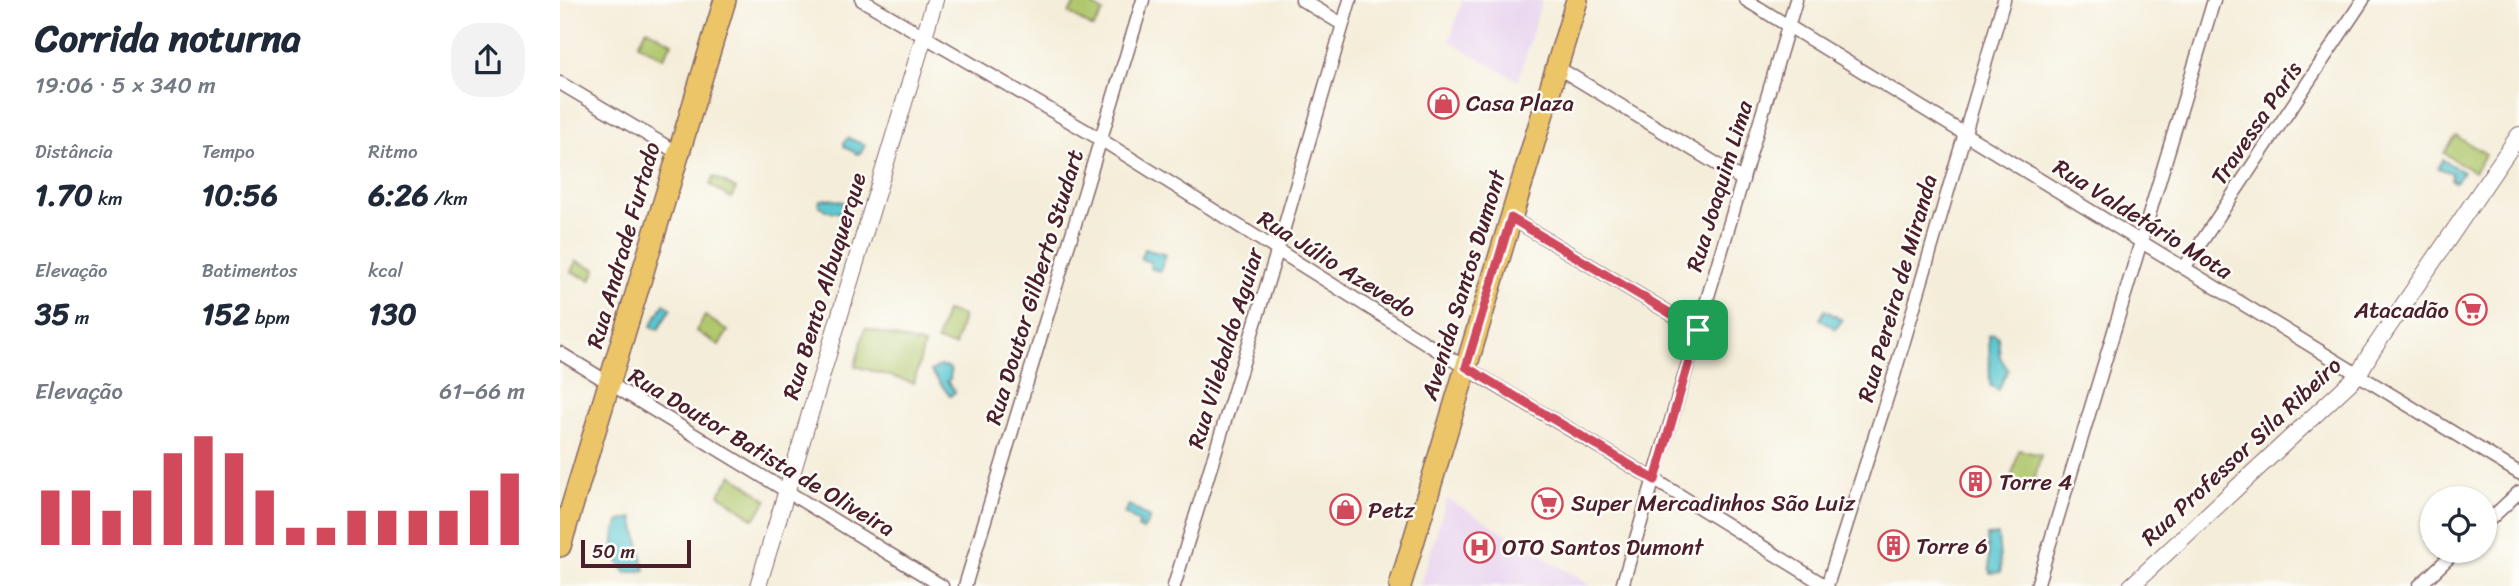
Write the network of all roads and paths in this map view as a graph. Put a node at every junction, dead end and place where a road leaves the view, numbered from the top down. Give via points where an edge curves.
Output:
1 (725, 0) edge
2 (862, 0) edge
3 (935, 0) edge
4 (1143, 0) edge
5 (1302, 0) edge
6 (1350, 0) edge
7 (1577, 0) edge
8 (1746, 0) edge
9 (1796, 0) edge
10 (2004, 0) edge
11 (2214, 0) edge
12 (2363, 0) edge
13 (1342, 24) junction
14 (1789, 25) junction
15 (923, 38) junction
16 (1557, 67) junction
17 (560, 83) edge
18 (1964, 133) junction
19 (2519, 135) edge
20 (1100, 139) junction
21 (678, 153) junction
22 (1743, 180) junction
23 (1511, 218) junction
24 (2142, 241) junction
25 (1277, 252) junction
26 (2184, 268) junction
27 (1698, 330) junction
28 (560, 353) edge
29 (1466, 367) junction
30 (2358, 375) junction
31 (610, 383) junction
32 (2519, 472) edge
33 (1655, 480) junction
34 (786, 491) junction
35 (2519, 492) edge
36 (2497, 513) edge
37 (560, 546) edge
38 (2444, 563) edge
39 (758, 586) edge
40 (942, 586) edge
41 (965, 586) edge
42 (1174, 586) edge
43 (1400, 586) edge
44 (1622, 586) edge
45 (1827, 586) edge
46 (2037, 586) edge
47 (2130, 586) edge
48 (2420, 586) edge

1 - 21 main road, Rua Andrade Furtado
2 - 15 street, Rua Júlio Azevedo
3 - 15 street, Rua Bento Albuquerque
4 - 20 street, Rua Doutor Gilberto Studart
5 - 13 street
6 - 13 street, Rua Vilebaldo Aguiar
7 - 16 main road, Avenida Santos Dumont
8 - 14 street, Rua Valdetário Mota
9 - 14 street, Rua Joaquim Lima
10 - 18 street, Rua Pereira de Miranda
11 - 24 street
12 - 26 street, Travessa Paris
13 - 25 street, Rua Vilebaldo Aguiar
14 - 18 street, Rua Valdetário Mota
14 - 22 street, Rua Joaquim Lima
15 - 20 street, Rua Júlio Azevedo
15 - 34 street, Rua Bento Albuquerque
16 - 22 street
16 - 23 main road, Avenida Santos Dumont
17 - 21 street
18 - 24 street, Rua Valdetário Mota
18 - 45 street, Rua Pereira de Miranda
19 - 30 street, Rua Professor Sila Ribeiro
20 - 25 street, Rua Júlio Azevedo
20 - 41 street, Rua Doutor Gilberto Studart
21 - 31 main road, Rua Andrade Furtado
22 - 27 street, Rua Joaquim Lima
23 - 27 street
23 - 29 main road, Avenida Santos Dumont
24 - 26 street, Rua Valdetário Mota
24 - 46 street
25 - 29 street, Rua Júlio Azevedo
25 - 42 street, Rua Vilebaldo Aguiar
26 - 30 street, Rua Valdetário Mota
27 - 33 street, Rua Joaquim Lima
28 - 31 street, Rua Doutor Batista de Oliveira
29 - 33 street, Rua Júlio Azevedo
29 - 43 main road, Avenida Santos Dumont
30 - 32 street, Rua Valdetário Mota
30 - 47 street, Rua Professor Sila Ribeiro
31 - 34 street, Rua Doutor Batista de Oliveira
31 - 37 main road, Rua Andrade Furtado
33 - 44 street, Rua Joaquim Lima
33 - 45 street, Rua Júlio Azevedo
34 - 39 street, Rua Bento Albuquerque
34 - 40 street, Rua Doutor Batista de Oliveira
35 - 36 street
38 - 48 street

